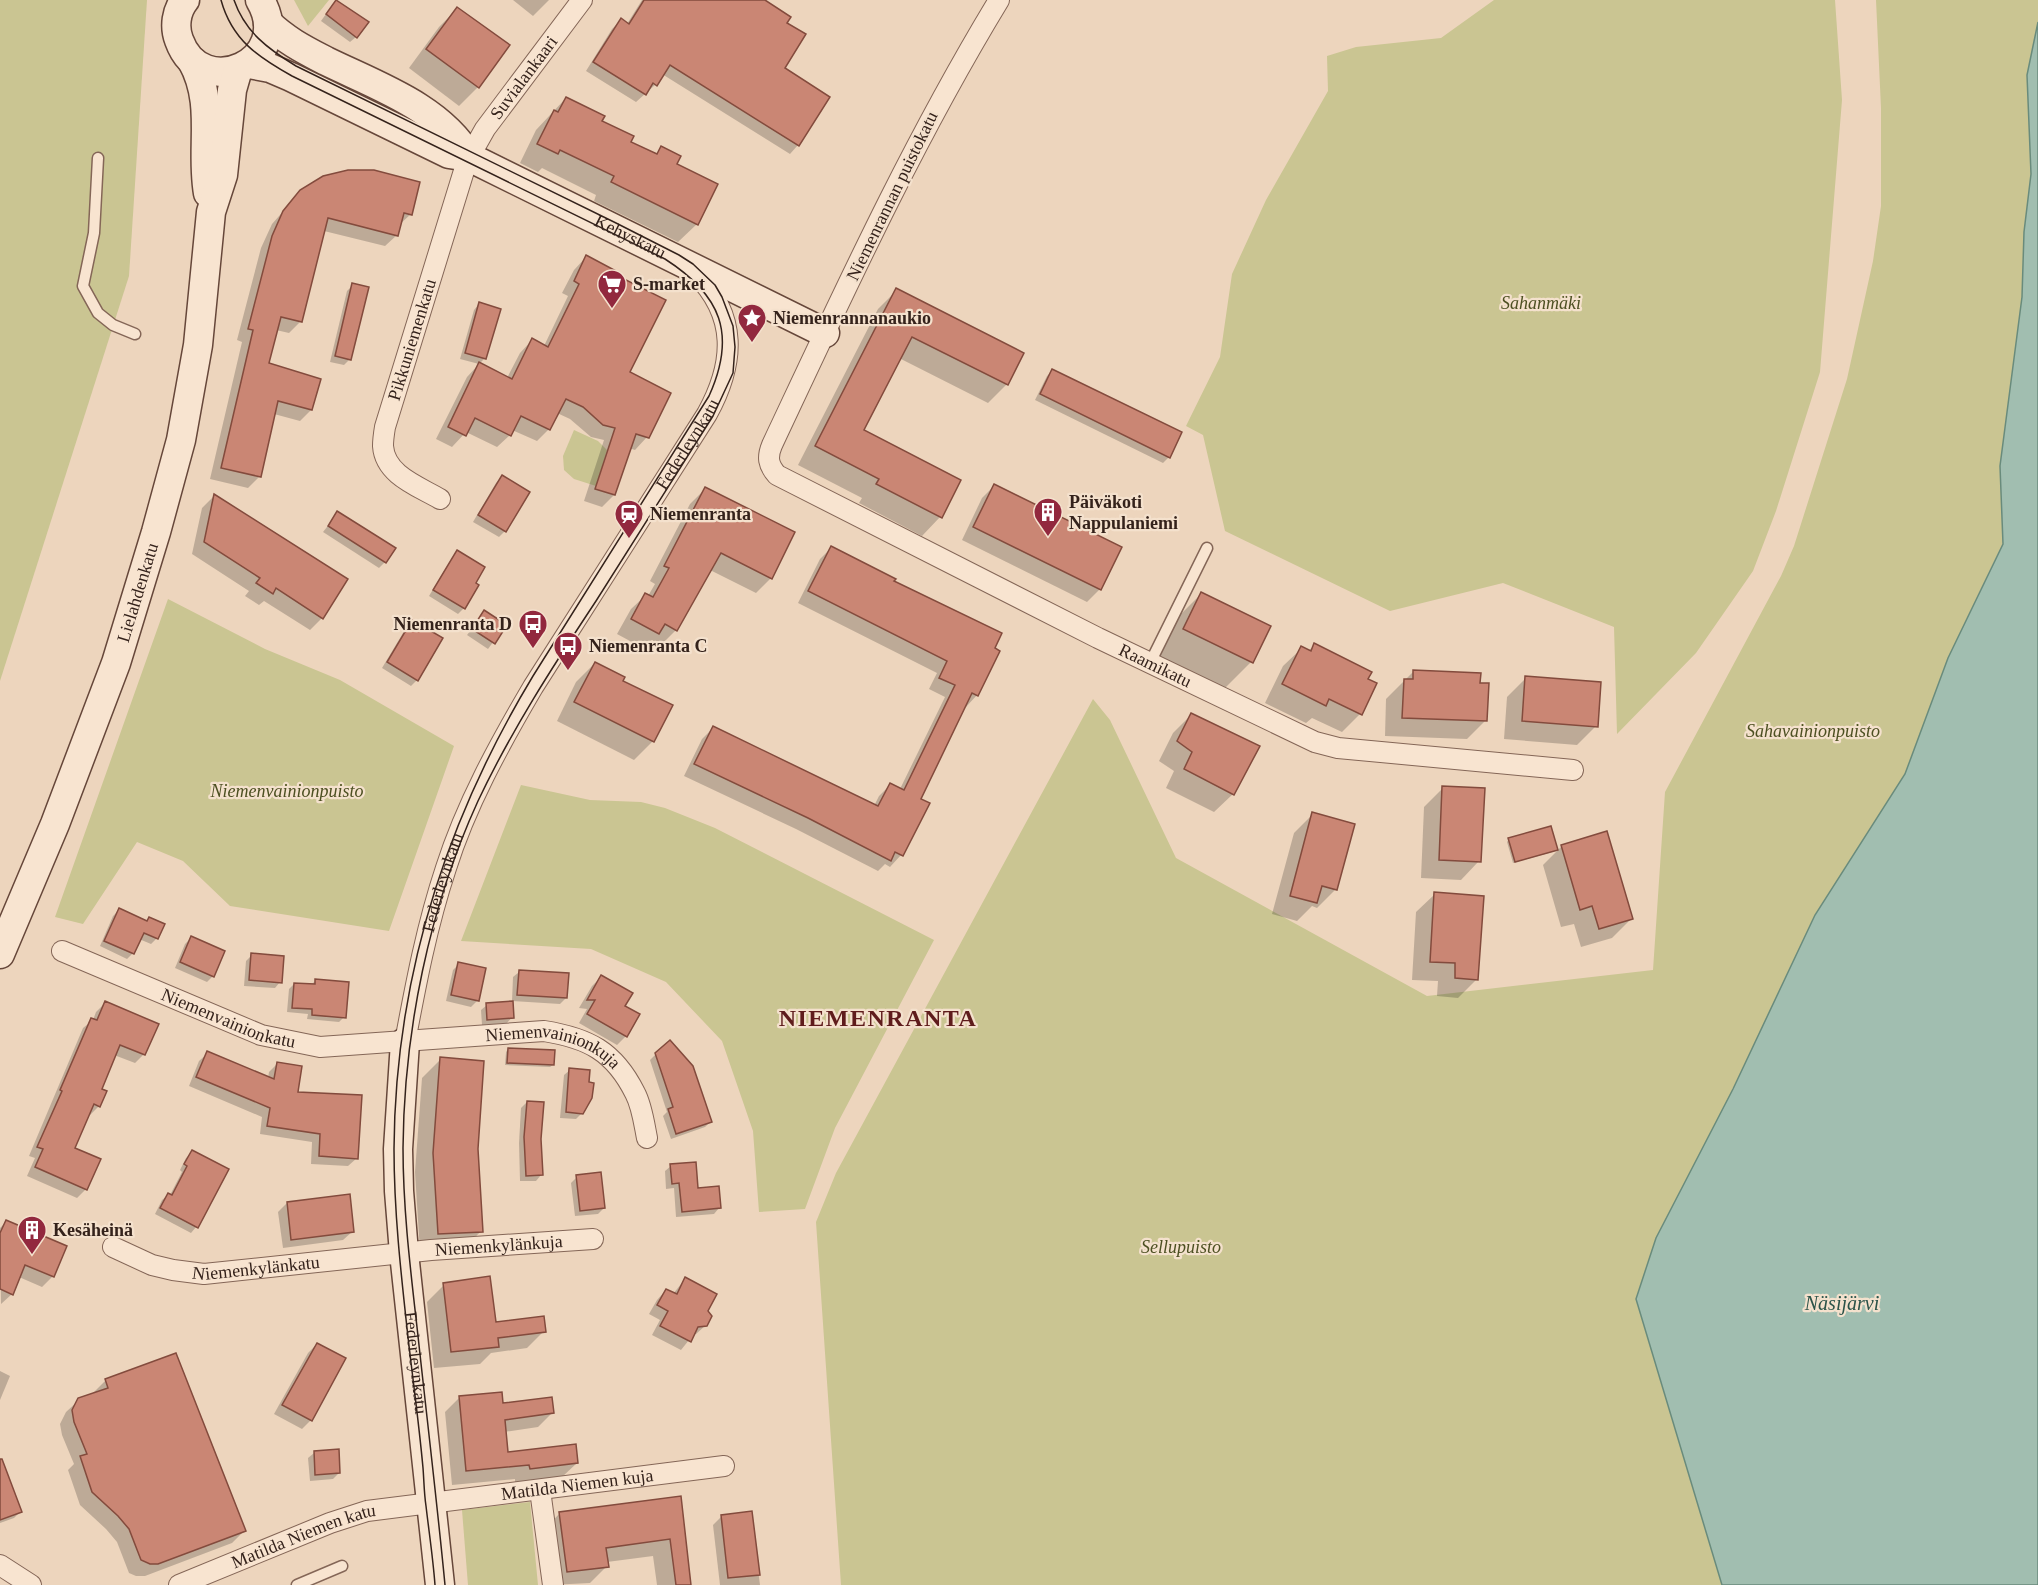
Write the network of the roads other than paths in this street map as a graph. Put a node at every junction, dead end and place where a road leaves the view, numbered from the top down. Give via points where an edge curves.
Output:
1 (185, 0) edge
2 (582, 0) edge
3 (999, 0) edge
4 (264, 12) edge
5 (192, 61) junction
6 (243, 66) junction
7 (469, 157) junction
8 (98, 158) dead end
9 (212, 212) junction
10 (686, 264) junction
11 (825, 333) junction
12 (135, 334) dead end
13 (769, 463) joint
14 (440, 499) dead end
15 (1207, 548) dead end
16 (1150, 663) junction
17 (1574, 770) dead end
18 (62, 951) dead end
19 (0, 954) edge
20 (405, 1042) junction
21 (647, 1137) dead end
22 (593, 1239) dead end
23 (113, 1247) dead end
24 (404, 1253) junction
25 (724, 1466) dead end
26 (540, 1490) junction
27 (431, 1503) junction
28 (0, 1565) edge
29 (342, 1566) dead end
30 (189, 1583) edge
31 (31, 1585) edge
32 (297, 1585) edge
33 (440, 1585) edge
34 (553, 1585) edge

1 - 5 street, Lielahdenkatu via 176,19 177,34
2 - 7 street, Suvialankaari via 485,129
3 - 11 street, Niemenrannan puistokatu via 914,148
4 - 6 street, Lielahdenkatu via 268,34 264,45
4 - 7 street, Kehyskatu via 284,37 425,112 458,138
5 - 6 street, Kehyskatu via 222,72
5 - 9 street, Lielahdenkatu via 206,100 204,173
6 - 7 street, Kehyskatu via 270,68 449,154
6 - 9 street, Lielahdenkatu via 231,90 223,175
7 - 10 street, Kehyskatu
7 - 14 street, Pikkuniemenkatu via 385,426 383,447 388,462 400,476
8 - 12 lane via 94,233 83,286 98,313 113,325
9 - 19 street, Lielahdenkatu via 198,345 181,440 156,532 116,663
10 - 11 street, Kehyskatu
10 - 20 street, Federleynkatu via 709,287 727,326 728,360 722,384 707,414 533,687 472,802 429,922
11 - 13 street, Niemenrannan puistokatu via 772,445
13 - 16 street, Raamikatu via 777,475
15 - 16 lane
16 - 17 street, Raamikatu via 1315,742 1338,748
18 - 20 street, Niemenvainionkatu via 261,1035 320,1047
20 - 21 street, Niemenvainionkuja via 544,1031 586,1041 607,1054 636,1094
20 - 24 street, Federleynkatu via 398,1149
22 - 24 street, Niemenkylänkuja
23 - 24 street, Niemenkylänkatu via 152,1265 204,1274
24 - 27 street, Federleynkatu
25 - 26 street, Matilda Niemen kuja
26 - 27 street, Matilda Niemen kuja
26 - 34 street
27 - 30 street, Matilda Niemen katu via 367,1511 330,1523
27 - 33 street, Federleynkatu
28 - 31 street
29 - 32 lane

